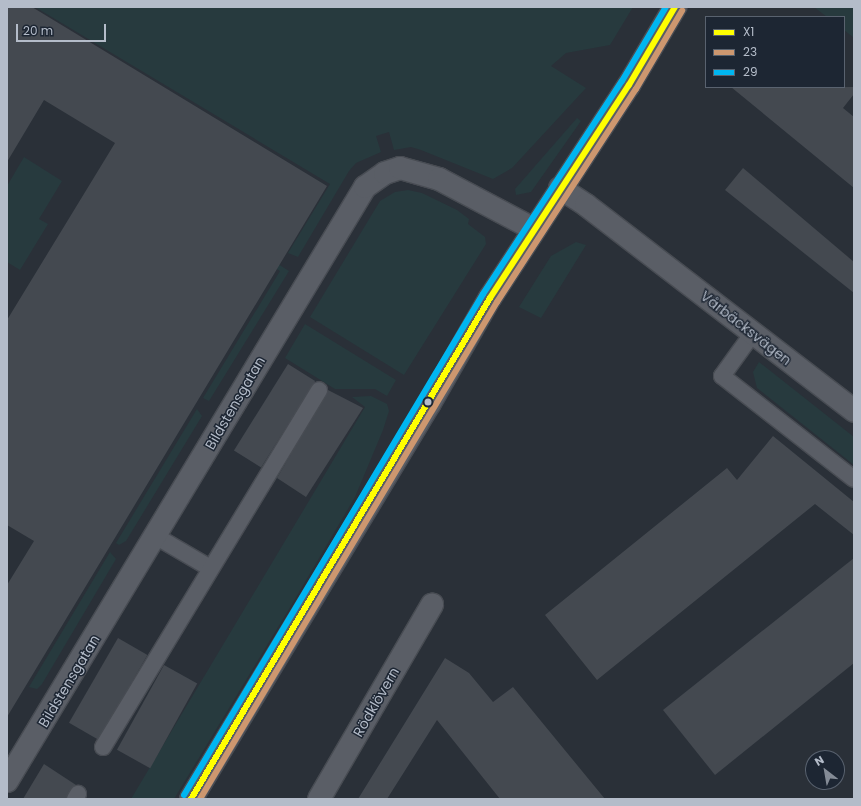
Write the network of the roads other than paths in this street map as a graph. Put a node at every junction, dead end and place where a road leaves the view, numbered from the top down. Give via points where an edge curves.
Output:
1 (675, 7) edge
2 (560, 188) junction
3 (534, 229) junction
4 (753, 333) junction
5 (319, 390) dead end
6 (854, 411) edge
7 (854, 479) edge
8 (157, 537) junction
9 (210, 568) junction
10 (432, 604) dead end
11 (103, 746) dead end
12 (7, 781) edge
13 (191, 799) edge
14 (319, 799) edge

1 - 2 street via 629,85
2 - 3 street
2 - 4 street, Vårbäcksvägen via 586,205
3 - 8 street, Bildstensgatan via 439,179 400,168 384,173 365,187
3 - 13 street via 490,298 430,403
4 - 6 street, Vårbäcksvägen
4 - 7 lane via 722,376
5 - 9 lane
8 - 9 lane
8 - 12 street, Bildstensgatan
9 - 11 lane
10 - 14 street, Rödklövern

